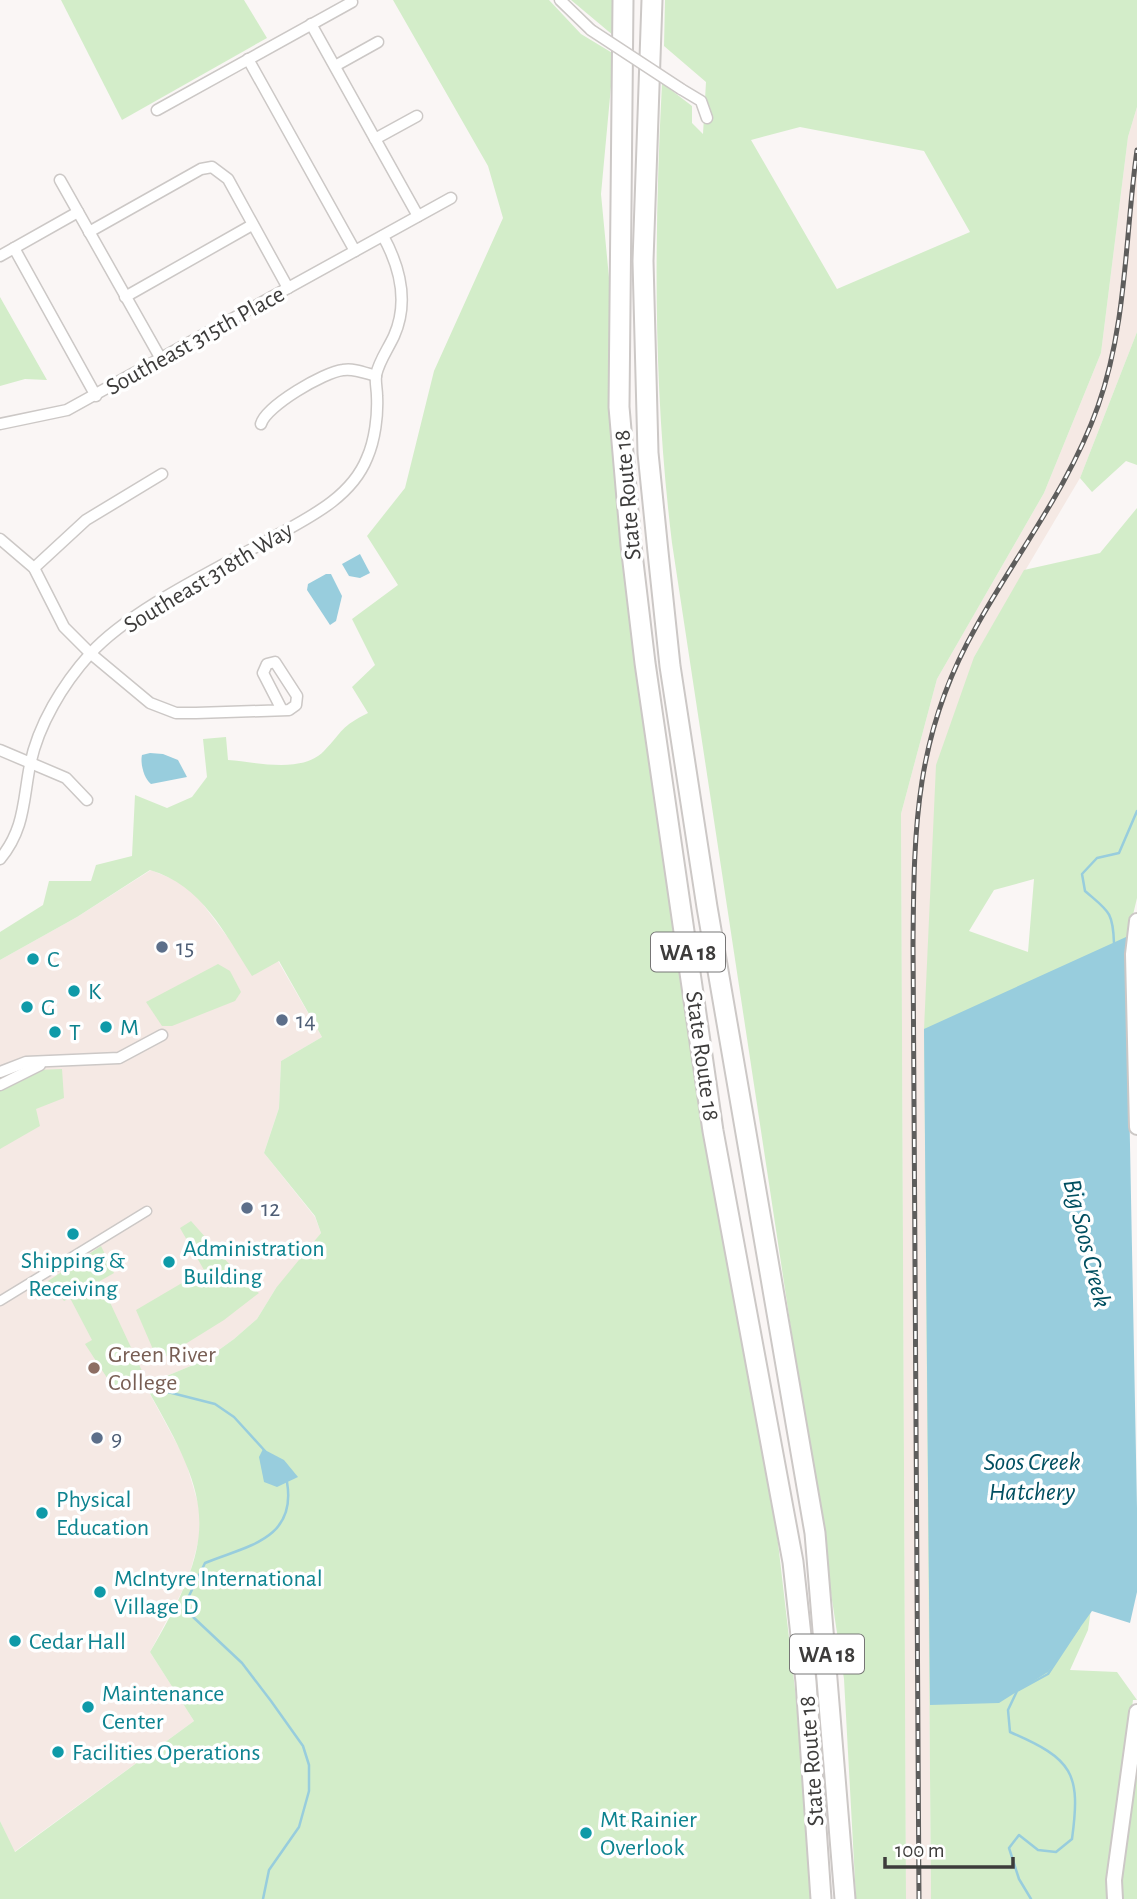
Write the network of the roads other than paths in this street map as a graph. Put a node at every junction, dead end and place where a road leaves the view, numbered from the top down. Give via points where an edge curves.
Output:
1 (560, 0) edge
2 (623, 0) edge
3 (652, 0) edge
4 (352, 2) edge
5 (312, 24) junction
6 (378, 43) dead end
7 (248, 59) junction
8 (335, 66) junction
9 (157, 110) dead end
10 (417, 116) dead end
11 (707, 118) dead end
12 (375, 139) junction
13 (60, 180) dead end
14 (451, 198) dead end
15 (78, 212) junction
16 (418, 216) junction
17 (252, 225) junction
18 (89, 232) junction
19 (383, 236) junction
20 (15, 248) junction
21 (355, 251) junction
22 (0, 256) edge
23 (288, 288) junction
24 (125, 297) junction
25 (161, 359) junction
26 (376, 376) junction
27 (96, 396) junction
28 (0, 424) edge
29 (261, 424) dead end
30 (162, 474) dead end
31 (0, 539) edge
32 (34, 568) junction
33 (90, 653) junction
34 (282, 710) junction
35 (0, 750) edge
36 (30, 764) junction
37 (88, 800) dead end
38 (0, 859) edge
39 (1137, 921) edge
40 (162, 1035) dead end
41 (47, 1062) junction
42 (0, 1072) edge
43 (0, 1085) edge
44 (1137, 1127) edge
45 (146, 1211) dead end
46 (0, 1301) edge
47 (1137, 1712) edge
48 (821, 1899) edge
49 (845, 1899) edge
50 (1115, 1899) edge

1 - 11 street, bridge via 591,30 701,101
2 - 48 highway, State Route 18 / WA 18 via 619,407 631,545 713,1131 793,1562
3 - 49 highway, State Route 18 / WA 18 via 643,261 648,453 658,552 670,666 707,907 815,1533
4 - 5 street
5 - 7 street
5 - 8 street
6 - 8 street
7 - 9 street
7 - 21 street
8 - 12 street
10 - 12 street
12 - 16 street
13 - 15 street
14 - 16 street, Southeast 315th Place
15 - 18 street
15 - 20 street
16 - 19 street, Southeast 315th Place
17 - 18 street via 229,179 219,170 201,169
17 - 23 street
17 - 24 street
18 - 24 street
19 - 21 street, Southeast 315th Place
19 - 26 street via 398,265 401,290 399,322
20 - 22 street
20 - 27 street
21 - 23 street, Southeast 315th Place
23 - 25 street, Southeast 315th Place
24 - 25 street
25 - 27 street, Southeast 315th Place
26 - 29 street via 339,370 272,407
26 - 33 street, Southeast 318th Way via 368,458 350,487 322,509 146,611
27 - 28 street, Southeast 315th Place via 58,414
30 - 32 street via 86,520
31 - 32 street
32 - 33 street via 64,627
33 - 34 street via 135,693 167,711
33 - 36 street, Southeast 318th Way via 49,715
34 - 34 street via 293,708 297,696 278,665 267,664 263,673
35 - 36 street
36 - 37 street via 66,778
36 - 38 street, Southeast 318th Way via 28,797 19,827
39 - 44 main road via 1133,954
40 - 41 street via 119,1058
41 - 42 street via 26,1062
41 - 43 street
45 - 46 street
47 - 50 main road

